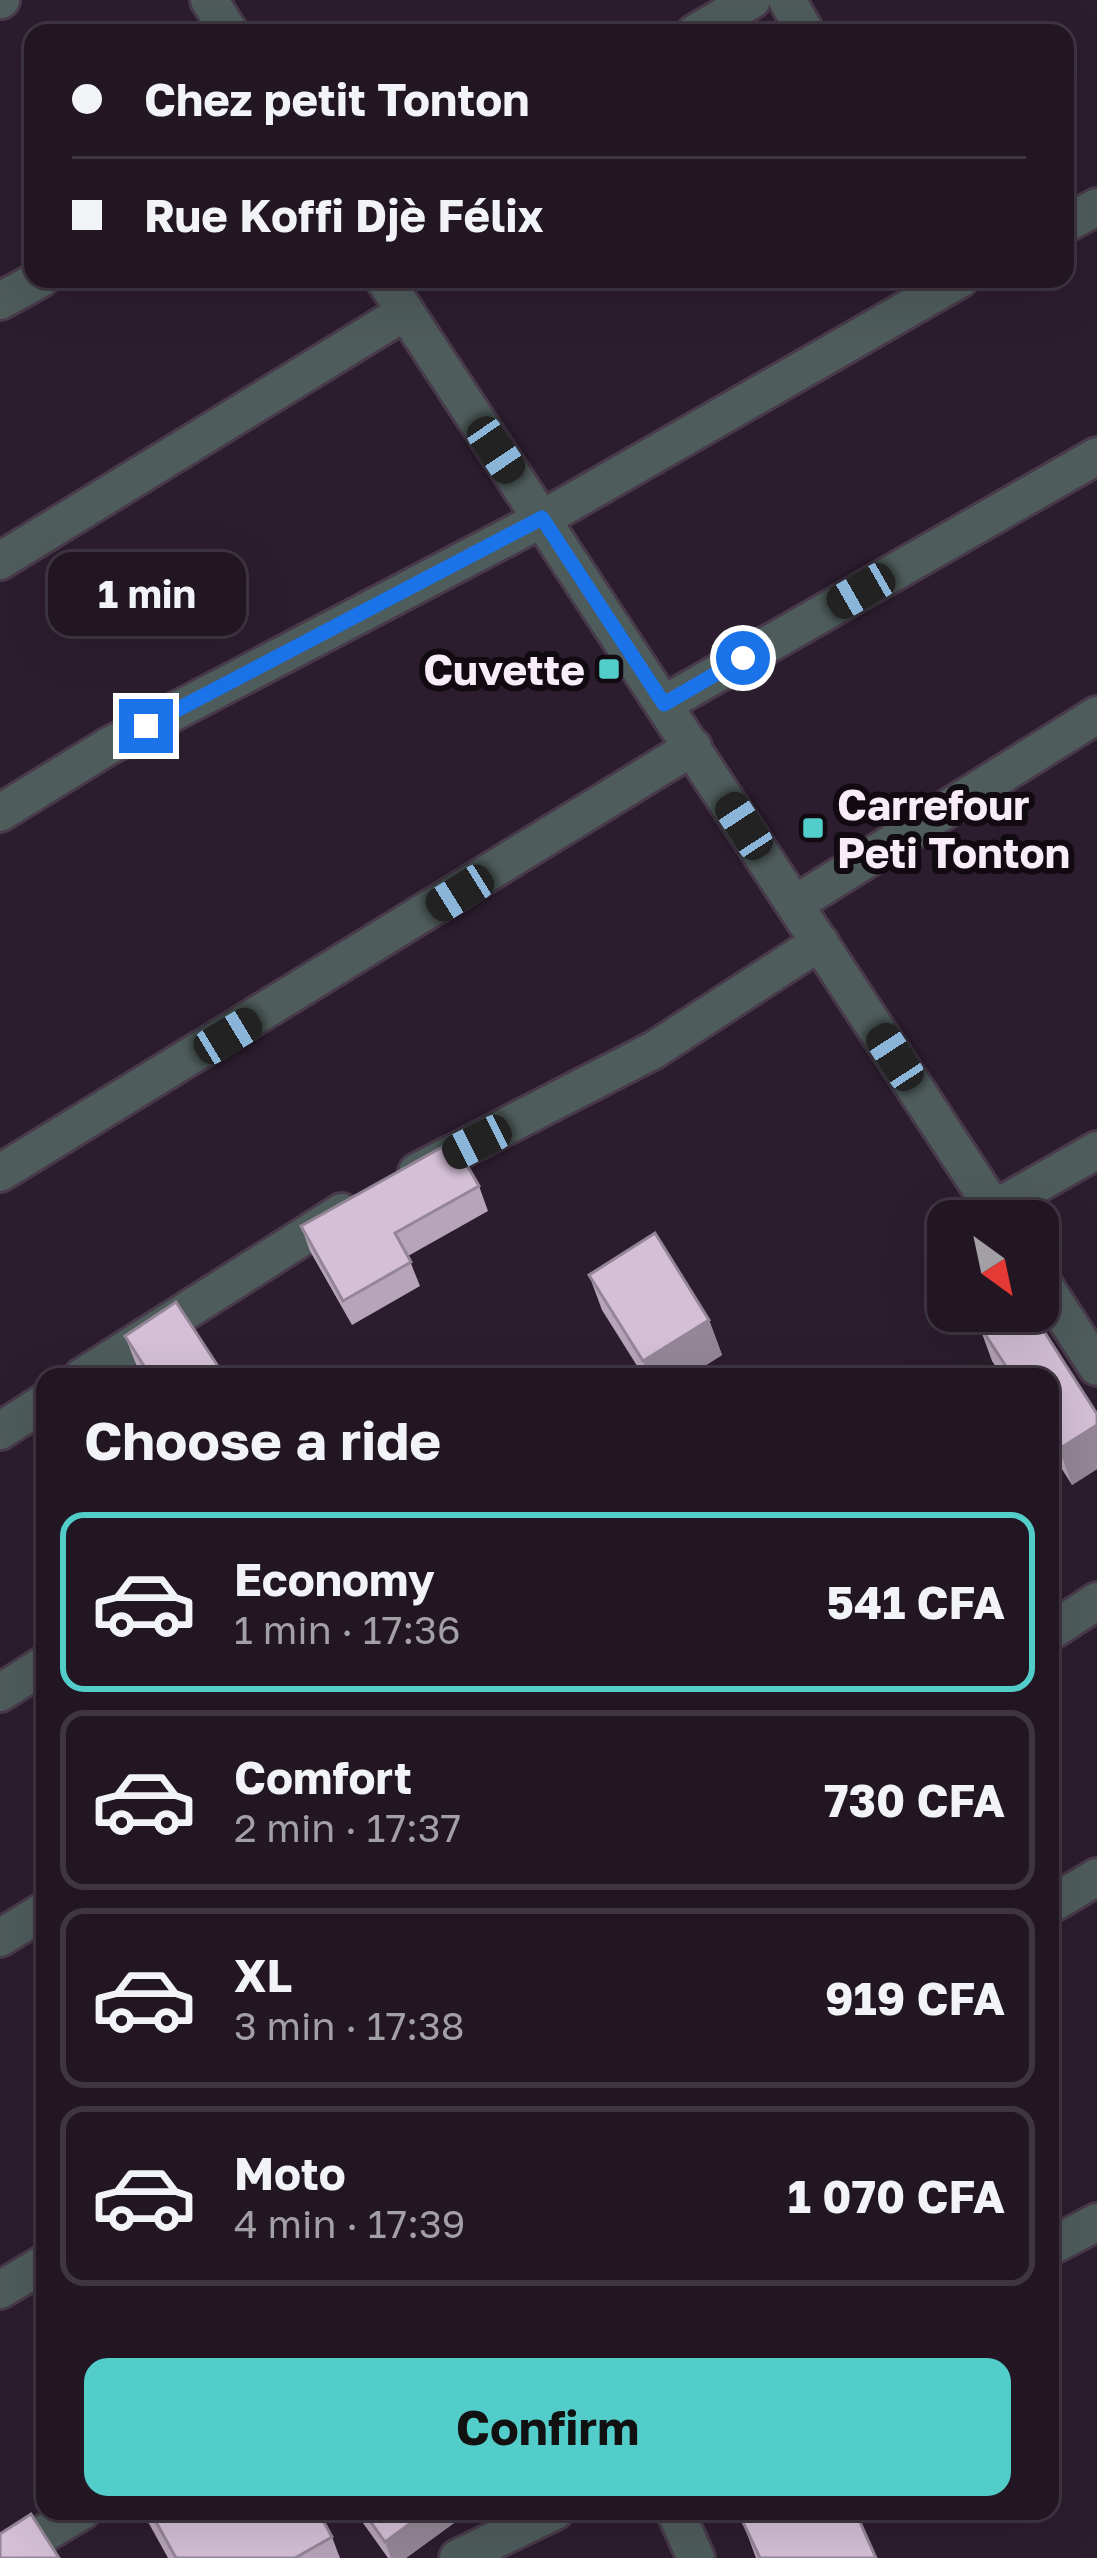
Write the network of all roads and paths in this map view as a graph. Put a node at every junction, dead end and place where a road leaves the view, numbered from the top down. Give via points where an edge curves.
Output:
1 (752, 0) edge
2 (711, 24) edge
3 (390, 288) edge
4 (943, 288) edge
5 (405, 313) junction
6 (1097, 456) edge
7 (542, 518) junction
8 (0, 561) edge
9 (664, 704) junction
10 (1097, 716) edge
11 (693, 747) junction
12 (0, 813) edge
13 (795, 904) junction
14 (820, 942) junction
15 (1097, 1150) edge
16 (0, 1173) edge
17 (988, 1200) edge
18 (1021, 1200) edge
19 (1059, 1308) edge
20 (1097, 1367) edge
21 (96, 1368) edge
22 (36, 1408) edge
23 (0, 1431) edge
24 (1097, 1601) edge
25 (1059, 1626) edge
26 (36, 1670) edge
27 (0, 1693) edge
28 (1097, 1876) edge
29 (1059, 1899) edge
30 (36, 1916) edge
31 (0, 1938) edge
32 (1097, 2222) edge
33 (1059, 2242) edge
34 (36, 2268) edge
35 (0, 2290) edge
36 (67, 2520) edge
37 (536, 2520) edge
38 (679, 2520) edge
39 (3, 2558) edge
40 (458, 2558) edge
41 (696, 2558) edge

1 - 2 street
3 - 5 street
4 - 7 street
5 - 7 street
5 - 8 street
6 - 9 street
7 - 9 street
7 - 12 street via 106,746
9 - 11 street
10 - 13 street
11 - 13 street
11 - 16 street
13 - 14 street
14 - 17 street
14 - 21 street via 577,1094 377,1192
15 - 18 street
19 - 20 street
22 - 23 street
24 - 25 street
26 - 27 street
28 - 29 street
30 - 31 street
32 - 33 street
34 - 35 street
36 - 39 street
37 - 40 street
38 - 41 street

